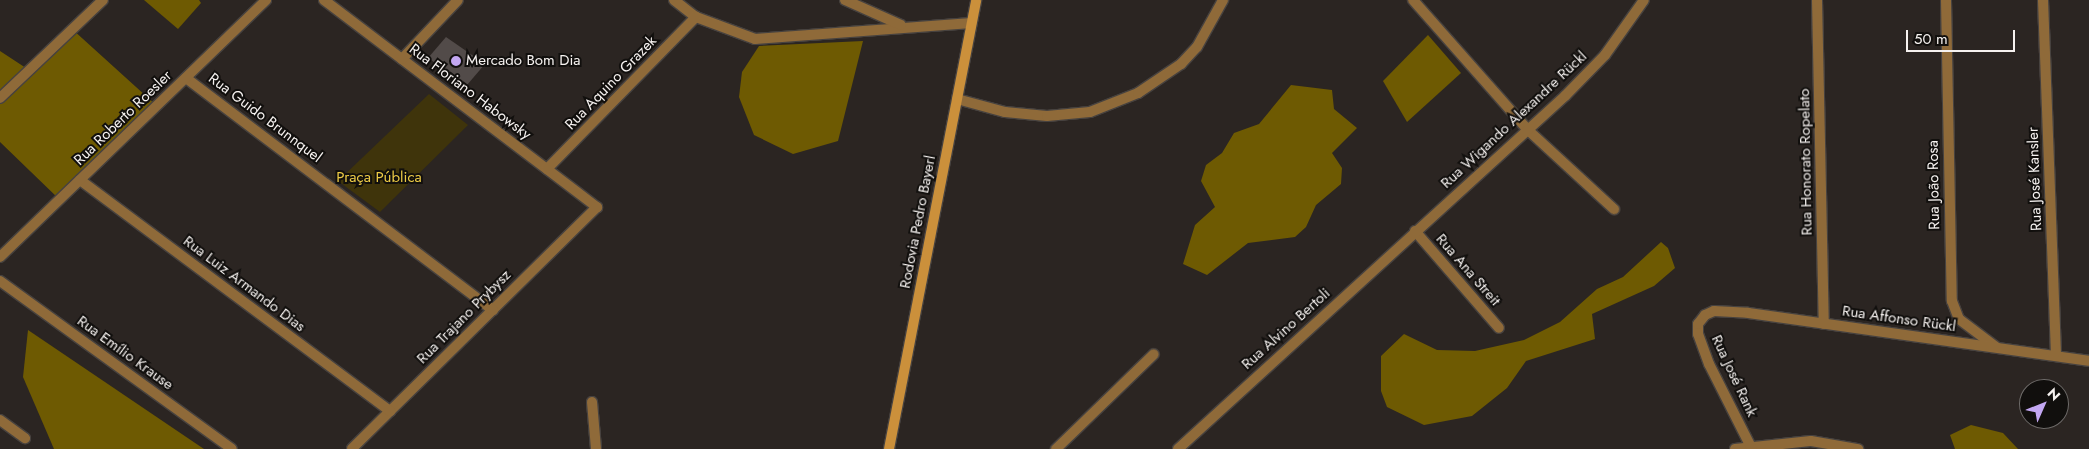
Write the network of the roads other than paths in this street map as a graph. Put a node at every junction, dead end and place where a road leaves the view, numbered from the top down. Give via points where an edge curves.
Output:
1 (103, 0) edge
2 (266, 0) edge
3 (324, 0) edge
4 (458, 0) edge
5 (674, 0) edge
6 (845, 0) edge
7 (976, 0) edge
8 (1223, 0) edge
9 (1413, 0) edge
10 (1644, 0) edge
11 (1817, 0) edge
12 (1946, 0) edge
13 (2043, 0) edge
14 (696, 17) junction
15 (972, 22) junction
16 (902, 26) junction
17 (402, 59) junction
18 (186, 78) junction
19 (0, 98) edge
20 (957, 99) junction
21 (1528, 130) junction
22 (547, 169) junction
23 (80, 180) junction
24 (598, 207) joint
25 (1614, 209) dead end
26 (1415, 231) junction
27 (0, 257) edge
28 (0, 280) edge
29 (493, 310) junction
30 (1705, 315) joint
31 (1824, 324) junction
32 (1499, 328) dead end
33 (1998, 348) junction
34 (1154, 354) dead end
35 (2056, 356) junction
36 (2089, 361) edge
37 (592, 402) dead end
38 (390, 411) junction
39 (0, 420) edge
40 (26, 438) dead end
41 (1751, 448) edge
42 (232, 449) edge
43 (352, 449) edge
44 (596, 449) edge
45 (889, 449) edge
46 (1056, 449) edge
47 (1178, 449) edge
48 (1735, 449) edge
49 (1858, 449) edge

1 - 19 street
2 - 18 street, Rua Roberto Roesler
3 - 17 street, Rua Floriano Habowsky
4 - 17 street
5 - 14 street
6 - 16 street
7 - 15 main road, Rodovia Pedro Bayerl
8 - 20 street via 1197,47 1181,64 1138,93 1090,112 1046,116 1014,113
9 - 21 street
10 - 21 street, Rua Wigando Alexandre Rückl via 1605,54
11 - 31 street, Rua Honorato Ropelato
12 - 33 street, Rua João Rosa via 1952,301 1966,326
13 - 35 street, Rua José Kansler
14 - 16 street via 755,39
14 - 22 street, Rua Aquino Grazek
15 - 16 street
15 - 20 main road, Rodovia Pedro Bayerl
17 - 22 street, Rua Floriano Habowsky
18 - 23 street, Rua Roberto Roesler
18 - 29 street, Rua Guido Brunnquel
20 - 45 main road, Rodovia Pedro Bayerl
21 - 25 street
21 - 26 street, Rua Wigando Alexandre Rückl
22 - 24 street, Rua Floriano Habowsky
23 - 27 street, Rua Roberto Roesler
23 - 38 street, Rua Luiz Armando Dias
24 - 29 street, Rua Trajano Prybysz
26 - 32 street, Rua Ana Streit
26 - 47 street, Rua Alvino Bertoli
28 - 42 street, Rua Emílio Krause
29 - 38 street, Rua Trajano Prybysz
30 - 31 street, Rua Affonso Rückl via 1730,311
30 - 41 street, Rua José Rank via 1698,324 1702,346
31 - 33 street, Rua Affonso Rückl
33 - 35 street, Rua Affonso Rückl
34 - 46 street
35 - 36 street, Rua Affonso Rückl
37 - 44 street
38 - 43 street, Rua Trajano Prybysz
39 - 40 street
41 - 48 street
41 - 49 street via 1810,441

